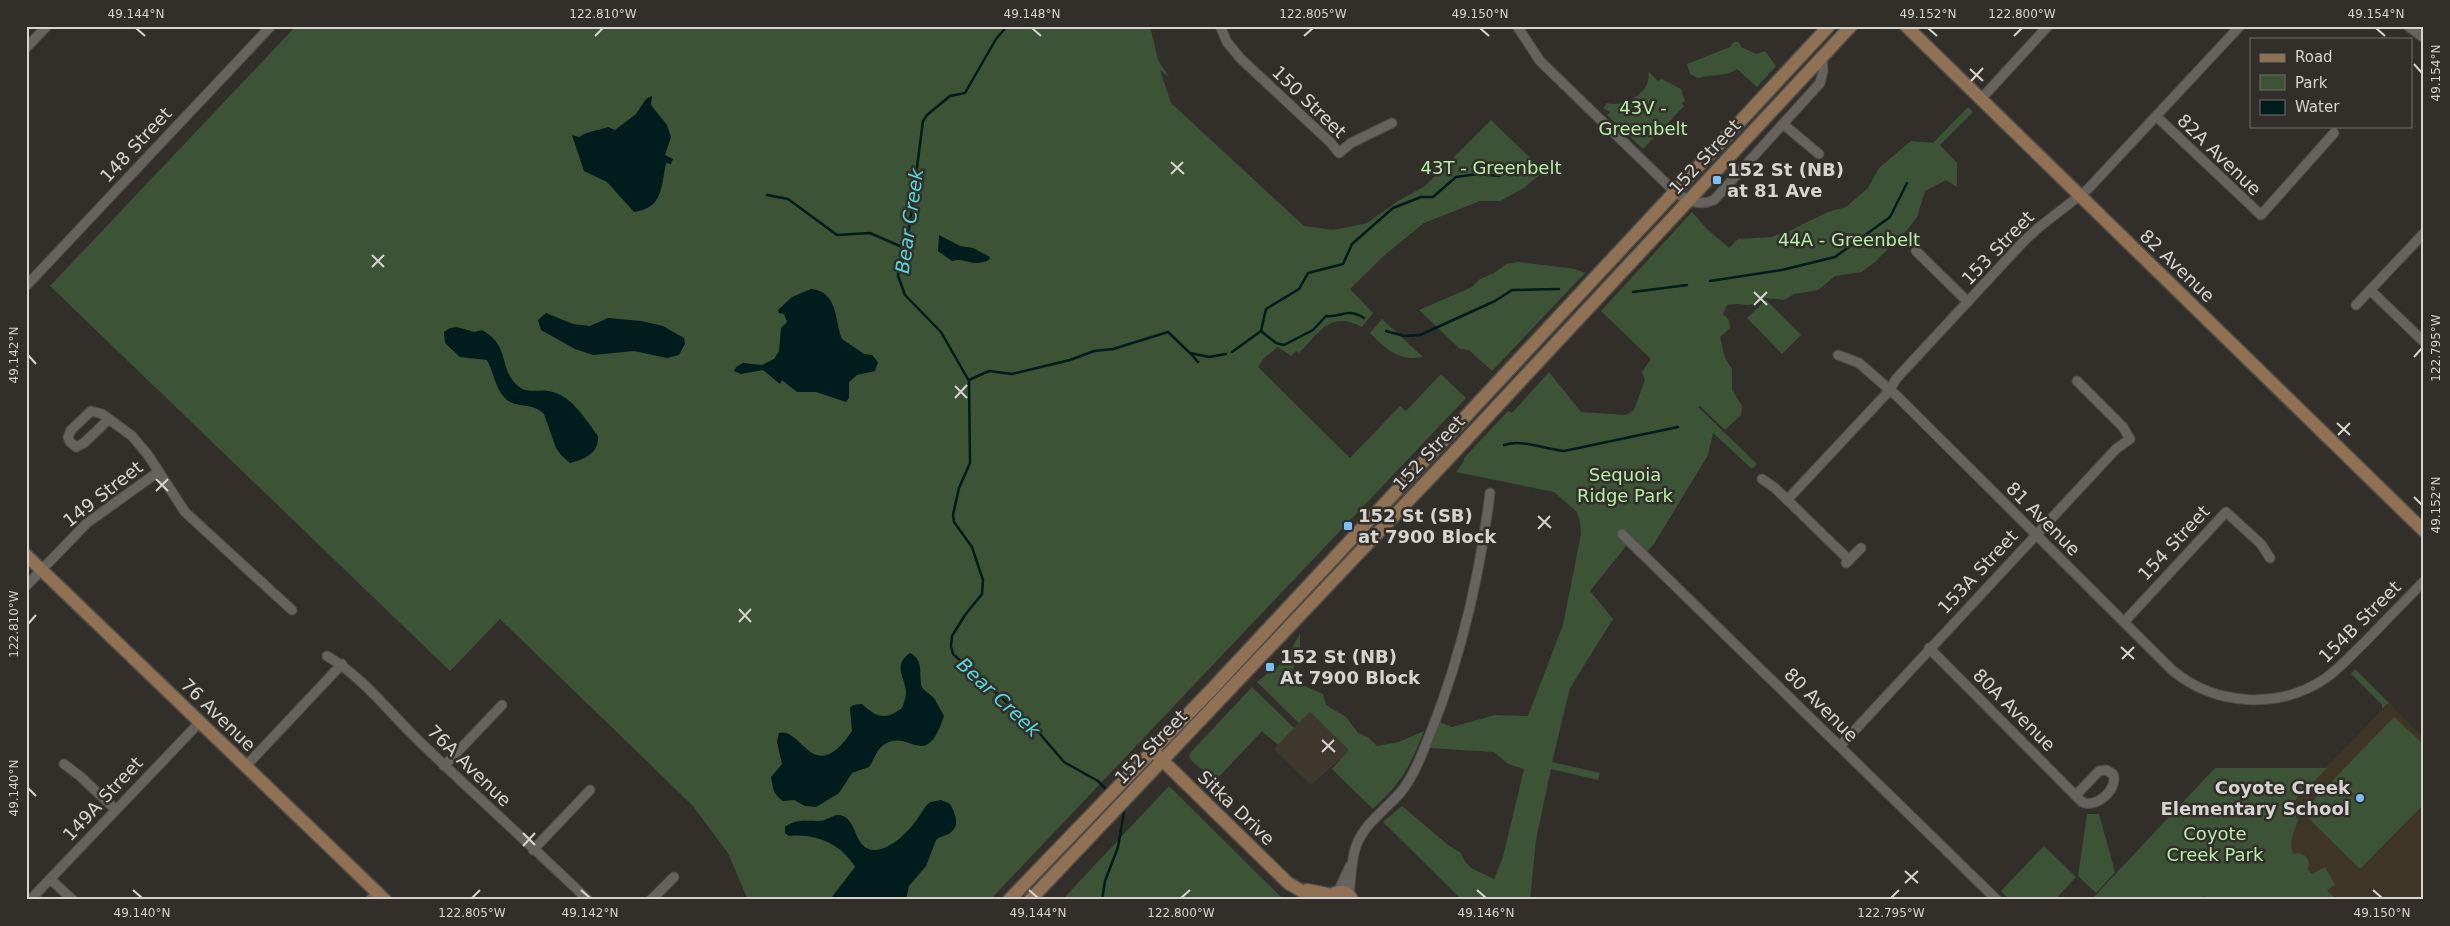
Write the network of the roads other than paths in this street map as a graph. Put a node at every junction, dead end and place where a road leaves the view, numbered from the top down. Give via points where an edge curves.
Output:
1 (47, 26) edge
2 (271, 26) edge
3 (1220, 26) edge
4 (1517, 26) edge
5 (1828, 26) edge
6 (1850, 26) edge
7 (1906, 26) edge
8 (2048, 26) edge
9 (2240, 26) edge
10 (2408, 26) edge
11 (2424, 38) edge
12 (26, 48) edge
13 (1822, 57) junction
14 (1981, 99) junction
15 (2156, 116) junction
16 (1392, 123) dead end
17 (1783, 124) junction
18 (2334, 133) dead end
19 (1819, 154) dead end
20 (1675, 192) junction
21 (2080, 195) junction
22 (1688, 201) junction
23 (2424, 234) edge
24 (1916, 251) dead end
25 (26, 286) edge
26 (2370, 290) junction
27 (1968, 302) junction
28 (2356, 305) dead end
29 (2424, 342) edge
30 (1838, 355) dead end
31 (2077, 381) dead end
32 (1889, 391) junction
33 (109, 419) junction
34 (158, 472) junction
35 (1762, 479) dead end
36 (1490, 493) dead end
37 (1787, 500) junction
38 (2424, 532) edge
39 (1622, 534) dead end
40 (2036, 534) junction
41 (1861, 548) dead end
42 (26, 555) edge
43 (2270, 558) dead end
44 (41, 570) junction
45 (2424, 582) edge
46 (26, 586) edge
47 (292, 610) dead end
48 (2124, 622) junction
49 (1929, 648) junction
50 (327, 656) dead end
51 (342, 664) junction
52 (2230, 698) joint
53 (502, 705) dead end
54 (200, 722) junction
55 (1840, 746) junction
56 (1152, 750) junction
57 (1163, 761) junction
58 (64, 764) dead end
59 (246, 766) junction
60 (444, 766) junction
61 (590, 790) dead end
62 (2076, 796) dead end
63 (116, 810) junction
64 (533, 850) junction
65 (674, 877) dead end
66 (50, 880) junction
67 (1297, 888) junction
68 (1340, 896) edge
69 (377, 897) edge
70 (30, 900) edge
71 (72, 900) edge
72 (588, 900) edge
73 (651, 900) edge
74 (1009, 900) edge
75 (1030, 900) edge
76 (1317, 900) edge
77 (1996, 900) edge

1 - 12 street
2 - 25 street, 148 Street
3 - 16 street, 150 Street via 1235,53 1339,153 1351,143
4 - 20 street via 1540,61
5 - 20 main road, 152 Street
6 - 13 main road, 152 Street
7 - 14 main road, 82 Avenue
8 - 14 street
9 - 15 street, 153 Street
10 - 11 street
13 - 17 street via 1820,83
13 - 22 main road, 152 Street
14 - 21 main road, 82 Avenue
15 - 18 street, 82A Avenue via 2261,215
15 - 21 street, 153 Street
17 - 19 street
17 - 22 street via 1714,200
20 - 22 street
20 - 56 main road, 152 Street
21 - 27 street, 153 Street via 2031,234
21 - 38 main road, 82 Avenue
22 - 57 main road, 152 Street
23 - 26 street
24 - 27 street
26 - 28 street
26 - 29 street
27 - 32 street, 153 Street via 1896,378
30 - 32 street, 81 Avenue via 1858,363
31 - 40 street, 153A Street via 2123,427 2130,439 2116,449
32 - 37 street, 153 Street
32 - 40 street, 81 Avenue
33 - 33 street via 84,444 76,447 70,442 71,430 91,411
33 - 34 street via 136,440
34 - 44 street, 149 Street via 87,523
34 - 47 street via 185,512
35 - 37 street
36 - 68 street via 1471,605 1436,719 1411,777 1361,836
37 - 41 street via 1847,562
39 - 55 street, 80 Avenue
40 - 48 street, 81 Avenue
40 - 49 street, 153A Street
42 - 44 main road, 76 Avenue
43 - 48 street, 154 Street via 2261,544 2226,512
44 - 46 street, 149 Street
44 - 54 main road, 76 Avenue
45 - 52 street, 154B Street via 2339,668 2318,683 2292,695 2272,699
48 - 52 street, 81 Avenue via 2179,675 2207,691
49 - 55 street, 153A Street
49 - 62 street, 80A Avenue
50 - 51 street, 76A Avenue
51 - 59 street
51 - 60 street, 76A Avenue
53 - 60 street
54 - 59 main road, 76 Avenue
54 - 63 street, 149A Street
55 - 77 street, 80 Avenue
56 - 57 main road, Sitka Drive
56 - 74 main road, 152 Street
57 - 67 main road, Sitka Drive via 1288,883
57 - 75 main road, 152 Street
58 - 63 street
59 - 69 main road, 76 Avenue
60 - 64 street, 76A Avenue
61 - 64 street
63 - 66 street, 149A Street
64 - 72 street, 76A Avenue
65 - 73 street
66 - 70 street, 149A Street
66 - 71 street
67 - 68 main road, Sitka Drive
67 - 76 main road, Sitka Drive

